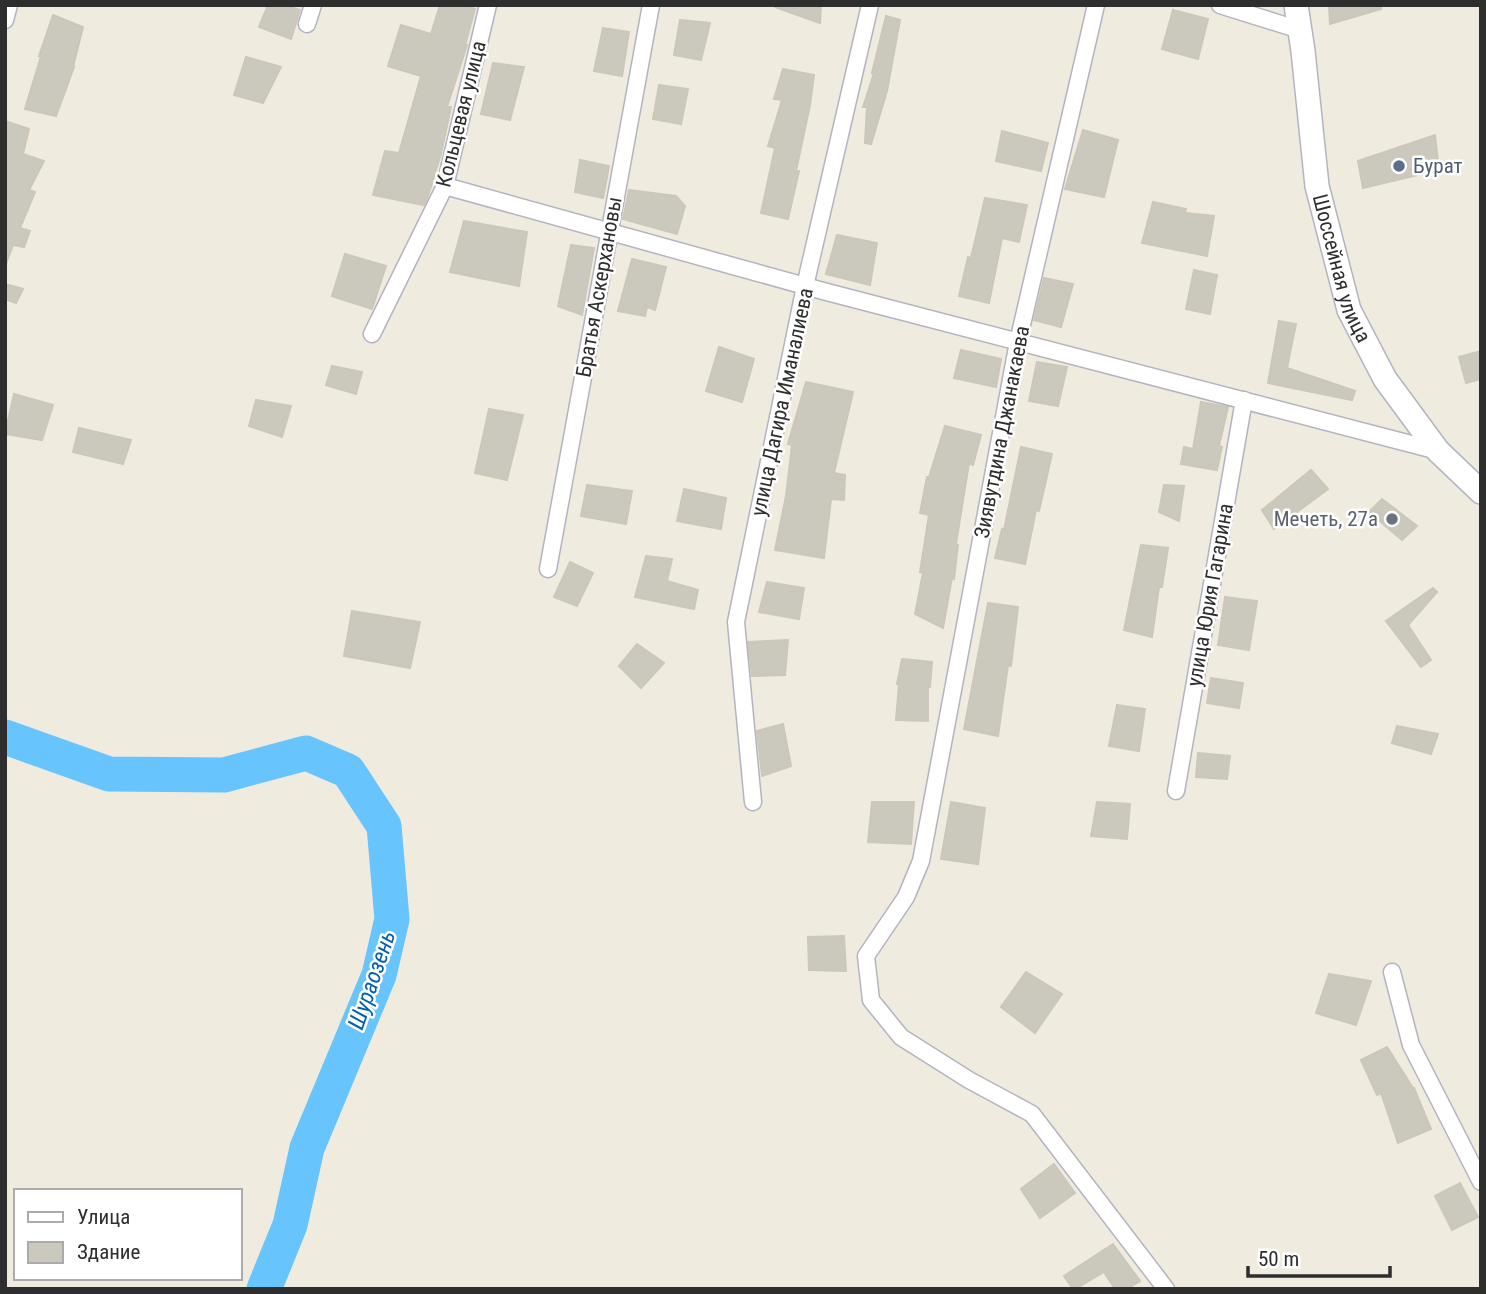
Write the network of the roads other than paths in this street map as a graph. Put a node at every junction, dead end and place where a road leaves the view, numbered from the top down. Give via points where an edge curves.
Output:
1 (9, 5) edge
2 (313, 5) edge
3 (488, 5) edge
4 (651, 5) edge
5 (870, 5) edge
6 (1096, 5) edge
7 (1220, 5) edge
8 (1296, 5) edge
9 (5, 20) edge
10 (307, 24) dead end
11 (1300, 30) junction
12 (445, 186) junction
13 (609, 232) junction
14 (805, 286) junction
15 (372, 334) dead end
16 (1018, 342) junction
17 (1244, 400) junction
18 (1438, 451) junction
19 (1481, 492) edge
20 (548, 569) dead end
21 (1176, 791) dead end
22 (753, 802) dead end
23 (1392, 972) dead end
24 (1481, 1182) edge
25 (1166, 1289) edge

1 - 9 street
2 - 10 street
3 - 12 street, Кольцевая улица
4 - 13 street, Братья Аскерхановы
5 - 14 street, улица Дагира Иманалиева
6 - 16 street, Зиявутдина Джанакаева
7 - 11 street
8 - 11 main road, Шоссейная улица
11 - 18 main road, Шоссейная улица via 1317,186 1349,310 1385,379
12 - 13 street
12 - 15 street, Кольцевая улица
13 - 14 street
13 - 20 street, Братья Аскерхановы
14 - 16 street
14 - 22 street, улица Дагира Иманалиева via 736,622
16 - 17 street
16 - 25 street, Зиявутдина Джанакаева via 921,861 906,897 866,956 872,1000 901,1037 1032,1114
17 - 18 street
17 - 21 street, улица Юрия Гагарина
18 - 19 main road, Шоссейная улица
23 - 24 street via 1411,1045

